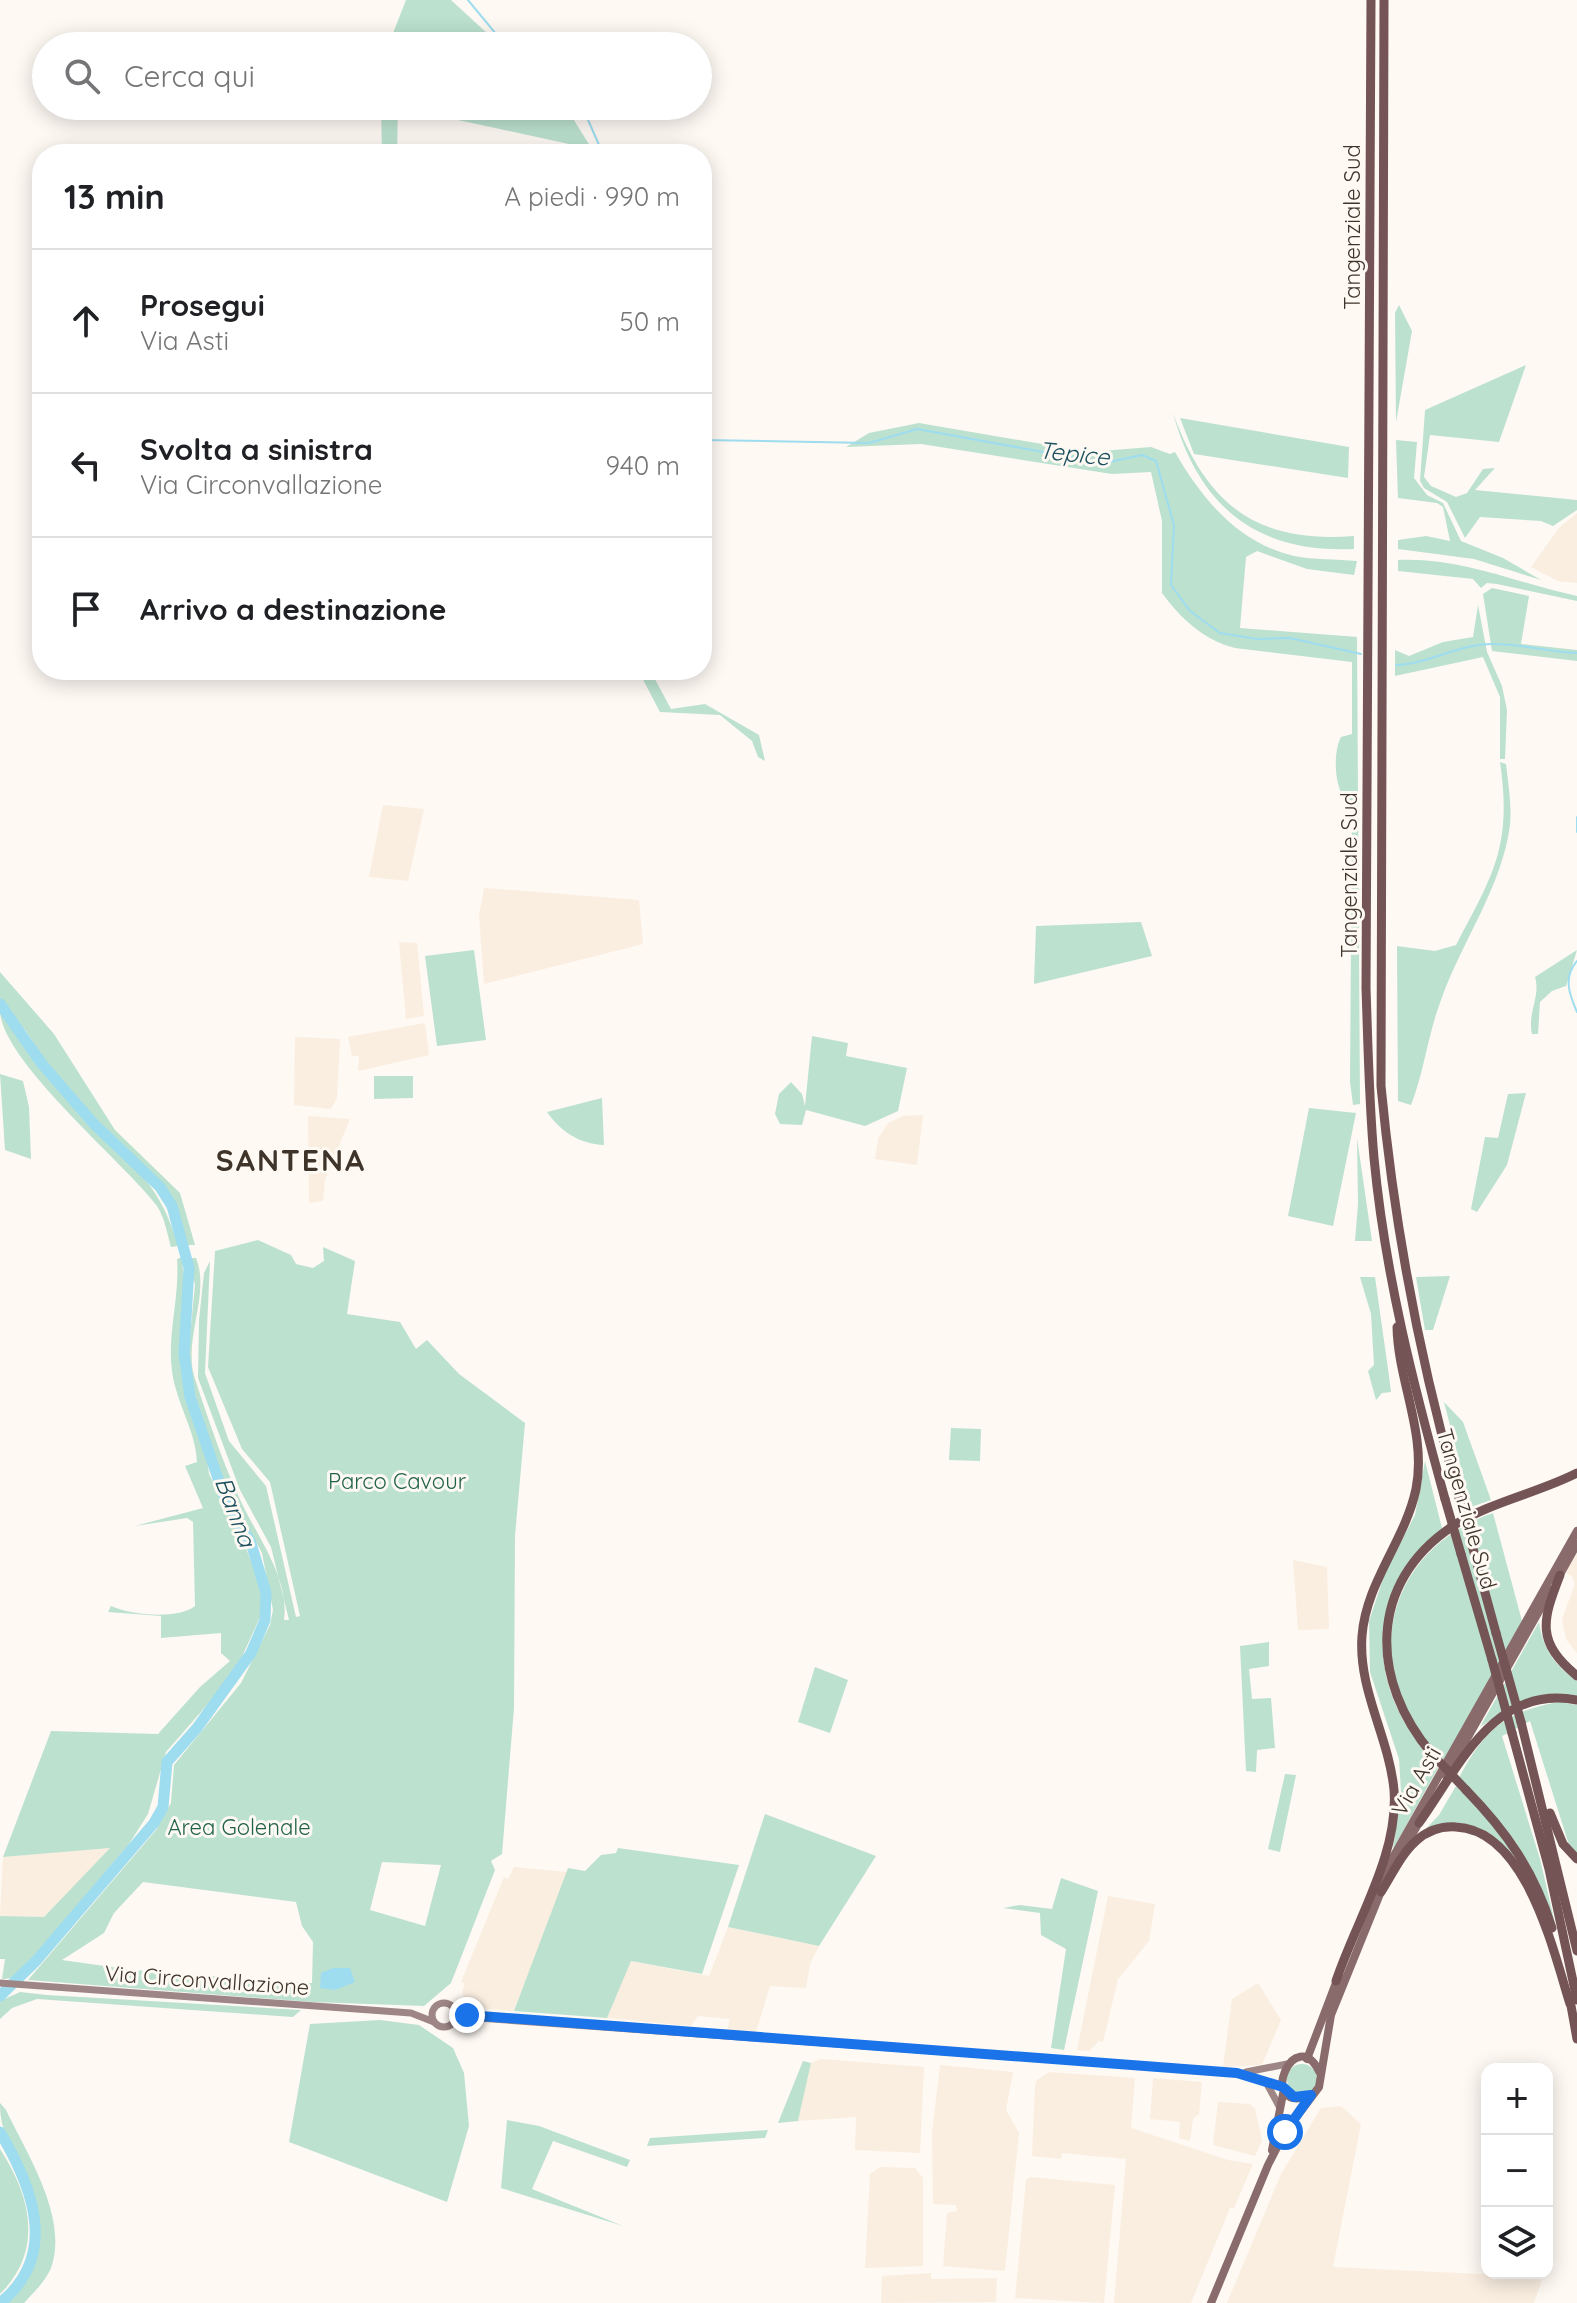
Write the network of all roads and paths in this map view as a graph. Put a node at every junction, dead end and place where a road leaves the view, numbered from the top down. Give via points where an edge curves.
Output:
1 (1371, 0) edge
2 (1384, 0) edge
3 (1396, 1303) junction
4 (1577, 1473) edge
5 (1577, 1531) edge
6 (1577, 1544) edge
7 (1560, 1575) junction
8 (1577, 1676) edge
9 (1577, 1700) edge
10 (1521, 1722) junction
11 (1419, 1823) junction
12 (1577, 1859) edge
13 (1381, 1892) junction
14 (1577, 1951) edge
15 (1336, 1981) junction
16 (0, 1983) edge
17 (1574, 2002) edge
18 (434, 2008) junction
19 (455, 2011) junction
20 (411, 2013) junction
21 (478, 2018) junction
22 (434, 2022) junction
23 (453, 2024) junction
24 (1577, 2039) edge
25 (1307, 2059) junction
26 (1287, 2064) junction
27 (1237, 2073) junction
28 (1320, 2073) junction
29 (1265, 2080) junction
30 (1284, 2088) junction
31 (1311, 2095) junction
32 (1280, 2110) junction
33 (1268, 2165) junction
34 (1211, 2303) edge

1 - 3 highway, Tangenziale Sud via 1366,988 1374,1159
2 - 10 highway, Tangenziale Sud, bridge via 1381,1086 1397,1231 1428,1389
3 - 15 highway via 1397,1339 1419,1464 1408,1515 1372,1588 1361,1639 1394,1807 1378,1872
3 - 17 highway, Tangenziale Sud, bridge via 1415,1393 1549,1869
4 - 17 highway, bridge via 1455,1525 1431,1543 1403,1579 1388,1623 1388,1668 1400,1709 1432,1754 1512,1839 1536,1883
5 - 15 main road, Via Asti via 1388,1866
6 - 7 main road, Via Asti
7 - 8 highway via 1547,1607 1545,1633 1556,1657
7 - 11 main road, Via Asti
9 - 11 highway via 1529,1702 1497,1718 1483,1729
10 - 12 highway via 1553,1823
10 - 14 highway
11 - 13 main road, Via Asti
13 - 17 highway via 1409,1848 1426,1834 1452,1827 1478,1832 1505,1855 1530,1891
13 - 28 main road, Via Asti via 1331,2015
15 - 25 main road, Via Asti
16 - 20 main road, Via Circonvallazione
17 - 24 highway
18 - 19 main road via 444,2003
18 - 20 main road, Via Circonvallazione
18 - 22 main road
19 - 21 main road
19 - 23 main road
20 - 22 main road, Via Circonvallazione
21 - 23 main road
21 - 27 main road
22 - 23 main road via 443,2028
25 - 26 main road
25 - 28 main road
26 - 27 main road
26 - 30 main road via 1281,2075
27 - 29 main road
28 - 31 main road via 1319,2087
29 - 30 main road
29 - 32 main road
30 - 31 main road via 1294,2097
30 - 32 main road
31 - 33 main road
32 - 33 main road
33 - 34 main road

